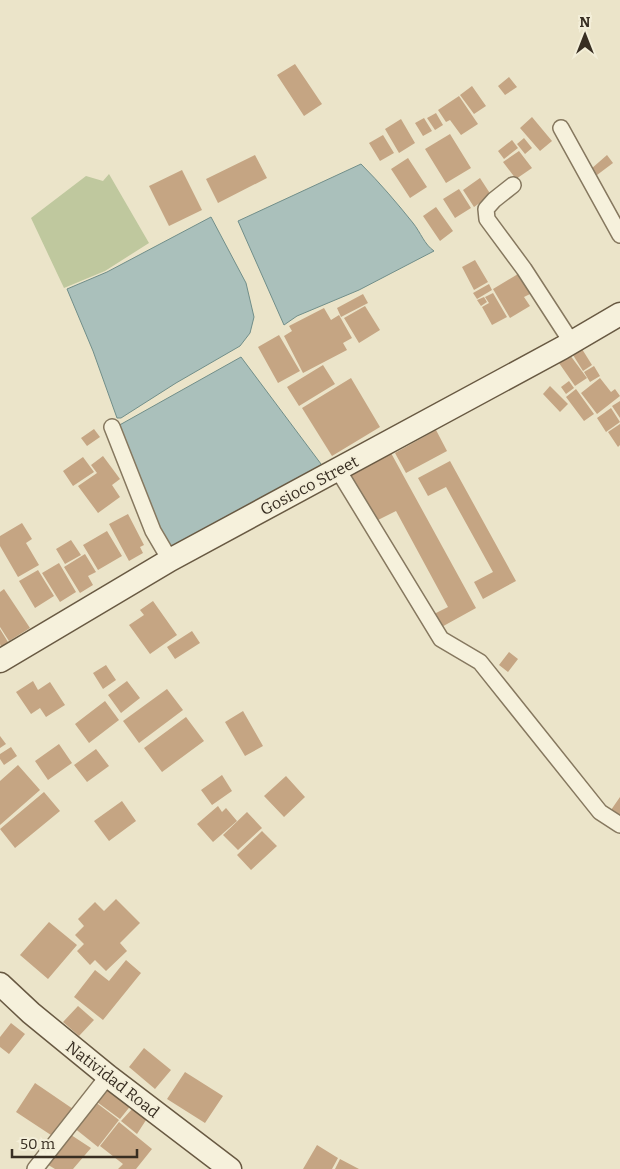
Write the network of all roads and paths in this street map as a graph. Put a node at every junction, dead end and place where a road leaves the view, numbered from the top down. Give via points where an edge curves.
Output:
1 (561, 128) dead end
2 (513, 185) dead end
3 (620, 235) edge
4 (620, 314) edge
5 (572, 343) junction
6 (112, 427) dead end
7 (338, 470) junction
8 (170, 560) junction
9 (0, 661) edge
10 (620, 825) edge
11 (0, 984) edge
12 (108, 1076) junction
13 (35, 1169) edge
14 (230, 1169) edge

1 - 3 street
2 - 5 street via 486,209 487,219
4 - 5 street, Gosioco Street
5 - 7 street, Gosioco Street
6 - 8 street via 153,531
7 - 8 street, Gosioco Street
7 - 10 street via 441,639 480,662 600,812
8 - 9 street, Gosioco Street
11 - 12 street, Natividad Road
12 - 13 street
12 - 14 street, Natividad Road

